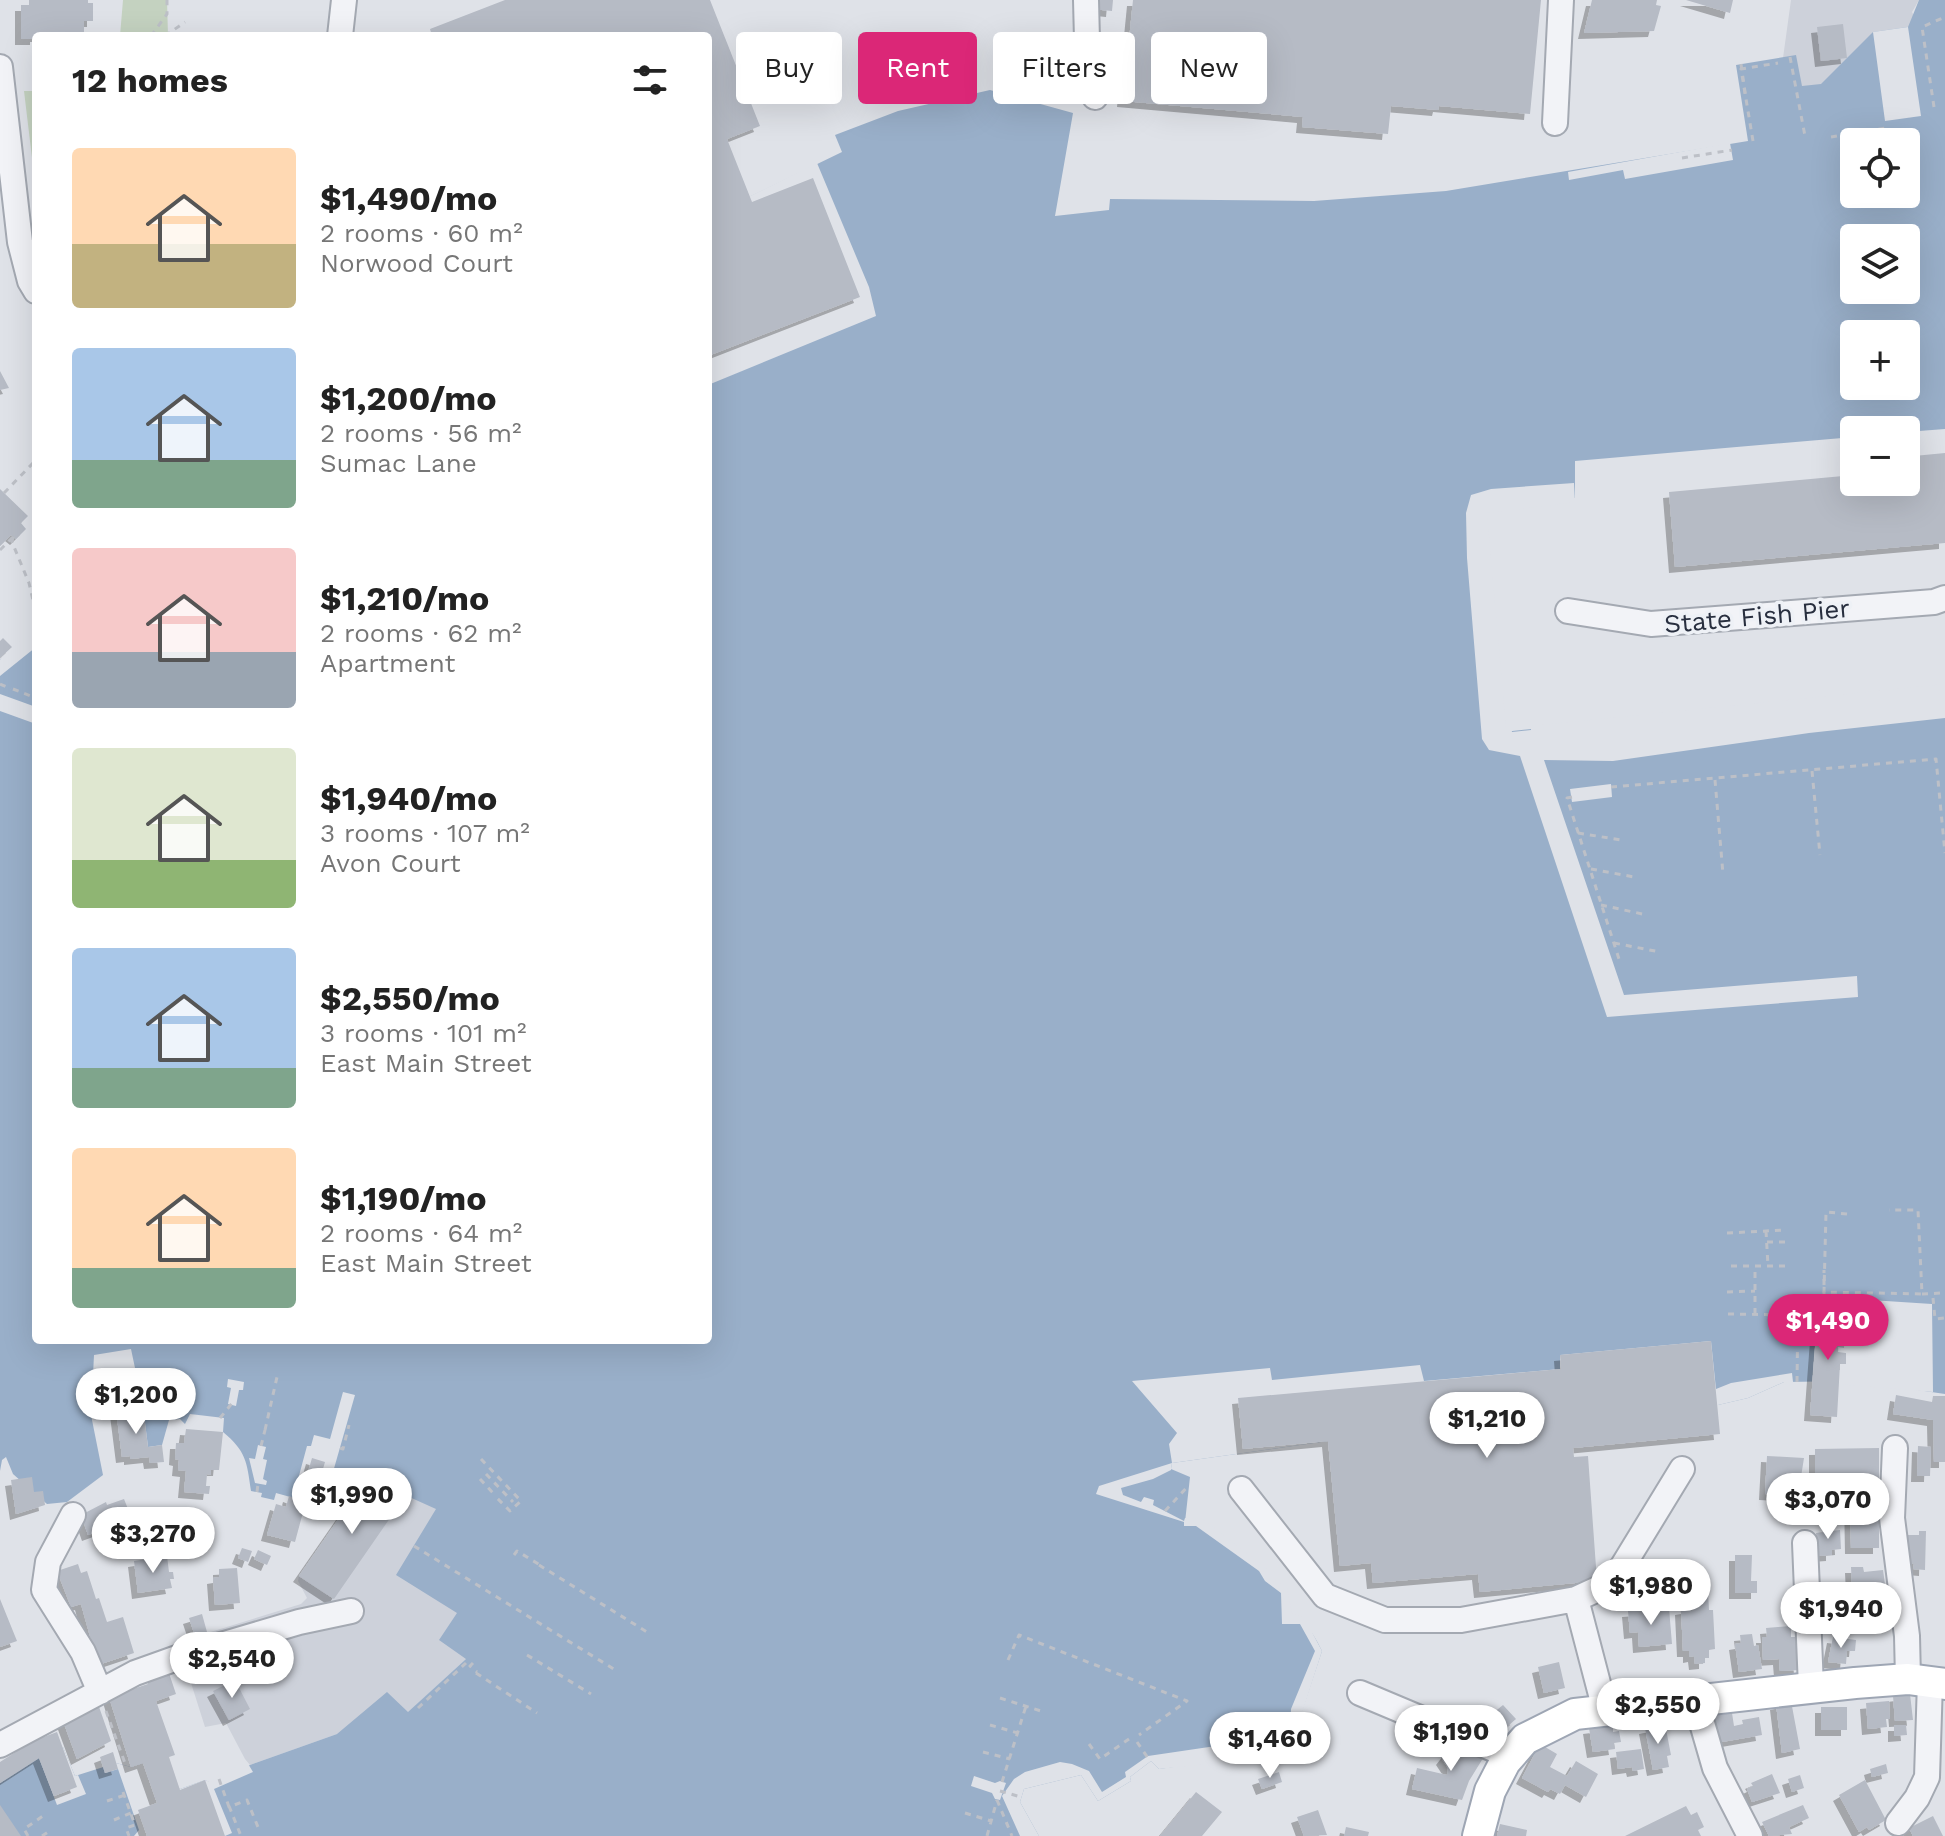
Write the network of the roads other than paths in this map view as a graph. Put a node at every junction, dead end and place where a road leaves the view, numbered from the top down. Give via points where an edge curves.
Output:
1 (344, 0) edge
2 (1086, 0) edge
3 (1561, 0) edge
4 (340, 32) edge
5 (1087, 32) edge
6 (0, 67) edge
7 (1555, 123) dead end
8 (32, 284) edge
9 (1945, 598) edge
10 (1568, 611) dead end
11 (1895, 1448) dead end
12 (1682, 1469) dead end
13 (1241, 1489) dead end
14 (73, 1515) dead end
15 (1805, 1543) dead end
16 (1576, 1599) junction
17 (351, 1611) dead end
18 (1928, 1682) edge
19 (1811, 1687) junction
20 (100, 1692) junction
21 (1360, 1693) dead end
22 (1695, 1699) junction
23 (1605, 1710) junction
24 (0, 1745) edge
25 (1510, 1756) junction
26 (1898, 1823) dead end
27 (1478, 1836) edge
28 (1750, 1836) edge

1 - 4 street
2 - 5 street
3 - 7 street
6 - 8 street via 20,242
9 - 10 street, State Fish Pier via 1651,624
11 - 18 street via 1892,1518 1907,1636
12 - 16 street via 1613,1582
13 - 16 street via 1325,1596 1385,1620 1461,1620
14 - 20 street via 48,1562 44,1590 83,1652
15 - 19 street
16 - 23 street
17 - 20 street via 177,1658
18 - 19 main road
18 - 26 street via 1927,1777
19 - 22 main road
20 - 24 street
21 - 25 street
22 - 23 main road
22 - 28 street via 1715,1768
23 - 25 main road via 1575,1714 1525,1739
25 - 27 main road via 1490,1791

